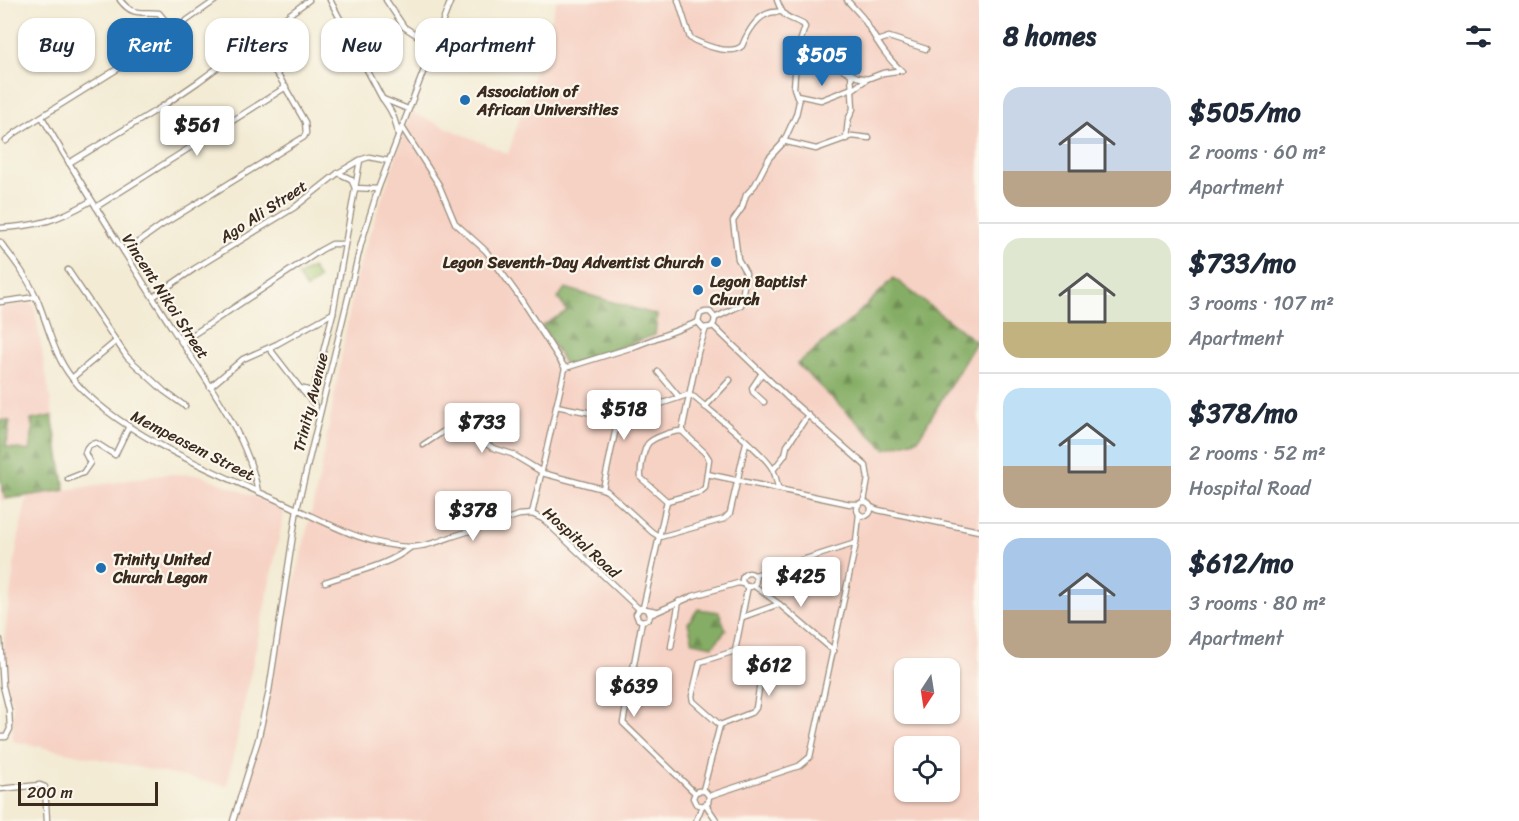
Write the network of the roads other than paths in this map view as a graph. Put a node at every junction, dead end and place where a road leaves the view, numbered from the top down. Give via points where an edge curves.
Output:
1 (120, 0) edge
2 (309, 0) edge
3 (330, 0) edge
4 (386, 0) edge
5 (451, 0) edge
6 (678, 0) edge
7 (777, 0) edge
8 (847, 0) edge
9 (213, 1) edge
10 (781, 12) junction
11 (162, 18) edge
12 (190, 18) edge
13 (284, 18) edge
14 (443, 18) edge
15 (415, 34) edge
16 (877, 41) junction
17 (798, 48) junction
18 (926, 49) dead end
19 (113, 72) edge
20 (210, 72) edge
21 (275, 72) edge
22 (422, 72) edge
23 (851, 74) junction
24 (867, 79) junction
25 (286, 87) junction
26 (852, 89) junction
27 (797, 95) junction
28 (382, 98) junction
29 (408, 109) junction
30 (42, 117) junction
31 (402, 127) junction
32 (398, 137) junction
33 (869, 138) dead end
34 (846, 139) junction
35 (6, 141) dead end
36 (783, 141) junction
37 (360, 160) junction
38 (389, 161) junction
39 (69, 164) junction
40 (338, 173) junction
41 (355, 188) junction
42 (378, 189) junction
43 (92, 201) junction
44 (96, 207) junction
45 (0, 228) edge
46 (0, 242) edge
47 (344, 244) junction
48 (124, 252) junction
49 (68, 270) dead end
50 (36, 297) junction
51 (153, 297) junction
52 (0, 302) edge
53 (333, 313) junction
54 (715, 318) junction
55 (698, 322) junction
56 (713, 326) junction
57 (706, 328) junction
58 (116, 342) junction
59 (182, 342) junction
60 (269, 348) junction
61 (565, 368) junction
62 (658, 372) dead end
63 (762, 373) junction
64 (72, 378) junction
65 (730, 380) dead end
66 (210, 387) junction
67 (300, 388) junction
68 (313, 389) junction
69 (691, 395) junction
70 (679, 398) junction
71 (764, 402) dead end
72 (314, 404) junction
73 (185, 406) dead end
74 (556, 406) junction
75 (705, 407) junction
76 (808, 415) junction
77 (318, 417) junction
78 (618, 418) junction
79 (129, 426) junction
80 (682, 431) junction
81 (746, 443) junction
82 (423, 445) dead end
83 (773, 470) junction
84 (542, 472) junction
85 (707, 474) junction
86 (68, 478) dead end
87 (738, 480) junction
88 (778, 488) junction
89 (603, 489) junction
90 (258, 492) junction
91 (667, 501) junction
92 (864, 501) junction
93 (857, 506) junction
94 (297, 509) junction
95 (870, 510) junction
96 (532, 513) junction
97 (862, 515) junction
98 (979, 531) edge
99 (660, 537) junction
100 (856, 543) junction
101 (411, 547) junction
102 (755, 577) junction
103 (325, 582) dead end
104 (745, 583) junction
105 (679, 601) junction
106 (778, 604) junction
107 (642, 610) junction
108 (743, 617) junction
109 (642, 621) junction
110 (0, 640) edge
111 (671, 647) dead end
112 (735, 651) junction
113 (834, 651) junction
114 (2, 685) edge
115 (720, 725) junction
116 (0, 737) edge
117 (0, 789) edge
118 (703, 790) junction
119 (695, 794) junction
120 (709, 796) junction
121 (704, 805) junction
122 (47, 821) edge
123 (233, 821) edge
124 (696, 821) edge
125 (717, 821) edge

1 - 11 street via 137,13 159,14
2 - 13 street
3 - 28 street
4 - 15 street via 404,27
5 - 14 street, Trinity Avenue
6 - 10 street via 690,38 732,50 742,46 749,29 764,16
7 - 10 street
8 - 16 street
9 - 12 street
10 - 17 street via 805,27
16 - 18 street via 889,37
16 - 24 street via 900,71 883,72
17 - 23 street
17 - 27 street via 794,86
19 - 30 street
20 - 39 street
21 - 25 street
22 - 29 street, Trinity Avenue
23 - 24 street
23 - 26 street
24 - 26 street
25 - 44 street
25 - 48 street via 307,126 304,137
26 - 27 street via 820,99
26 - 34 street via 853,109
27 - 36 street via 796,115
28 - 29 street
28 - 32 street via 396,121
29 - 31 street, Trinity Avenue
30 - 35 street
30 - 39 street, Vincent Nikoi Street
31 - 32 street, Trinity Avenue
31 - 61 street via 437,182 455,223 486,251
32 - 38 street, Trinity Avenue
33 - 34 street
34 - 36 street via 816,148
36 - 54 street via 733,221 738,259 747,273 741,305
37 - 38 street via 369,157
37 - 40 street, Ago Ali Street
37 - 41 street
38 - 42 street, Trinity Avenue
39 - 43 street, Vincent Nikoi Street
40 - 41 street via 351,179
40 - 51 street, Ago Ali Street via 295,207
41 - 42 street
41 - 47 street
42 - 77 street, Trinity Avenue
43 - 44 street, Vincent Nikoi Street
43 - 45 street via 50,222
44 - 48 street, Vincent Nikoi Street
46 - 50 street, Mempeasem Street
47 - 53 street
47 - 59 street via 332,244 321,250
48 - 51 street, Vincent Nikoi Street
49 - 58 street
50 - 52 street
50 - 64 street, Mempeasem Street
51 - 59 street, Vincent Nikoi Street
53 - 60 street
53 - 68 street
54 - 55 street via 705,312
54 - 56 street
55 - 57 street
55 - 61 street
56 - 57 street
56 - 63 street
57 - 69 street
58 - 64 street
58 - 73 street via 144,374
59 - 66 street, Vincent Nikoi Street
60 - 66 street via 243,359
60 - 67 street
61 - 74 street
62 - 70 street
63 - 71 street via 752,388
63 - 76 street
64 - 79 street, Mempeasem Street
65 - 75 street
66 - 90 street, Vincent Nikoi Street via 253,466
67 - 68 street
67 - 72 street
68 - 72 street
69 - 70 street
69 - 75 street
69 - 80 street
70 - 78 street
72 - 77 street
74 - 78 street
74 - 84 street
75 - 81 street
76 - 83 street
76 - 92 street via 866,466
77 - 94 street, Trinity Avenue
78 - 89 street
79 - 86 street via 115,455 91,443 85,453 90,463 83,473
79 - 90 street, Mempeasem Street
80 - 85 street via 708,456
80 - 91 street via 650,441 646,449 641,478
81 - 83 street
81 - 87 street
82 - 84 street via 444,431 464,430
83 - 88 street
84 - 89 street
84 - 96 street
85 - 87 street
85 - 91 street via 705,488 700,492
87 - 88 street
87 - 99 street via 727,517
88 - 93 street
89 - 99 street
90 - 94 street, Mempeasem Street
91 - 99 street
92 - 93 street
92 - 95 street
93 - 97 street
94 - 101 street, Hospital Road via 324,524
94 - 123 street, Trinity Avenue via 270,686
95 - 97 street
95 - 98 street
96 - 101 street, Hospital Road
96 - 107 street, Hospital Road
97 - 100 street
99 - 107 street
100 - 102 street
100 - 113 street
101 - 103 street via 400,556
102 - 104 street
102 - 104 street via 747,573
104 - 105 street
104 - 106 street
104 - 108 street
105 - 107 street via 656,611
105 - 111 street
106 - 108 street
106 - 113 street
107 - 109 street, Hospital Road via 638,619
107 - 109 street via 647,620
108 - 112 street
109 - 119 street via 623,723
110 - 114 street
112 - 115 street via 761,676 756,708
112 - 115 street via 700,662 692,696
113 - 120 street via 813,751 806,762
114 - 116 street via 10,729 6,737
115 - 118 street
117 - 122 street via 45,787
118 - 119 street
118 - 120 street
119 - 121 street via 694,802
120 - 121 street
121 - 124 street
121 - 125 street

